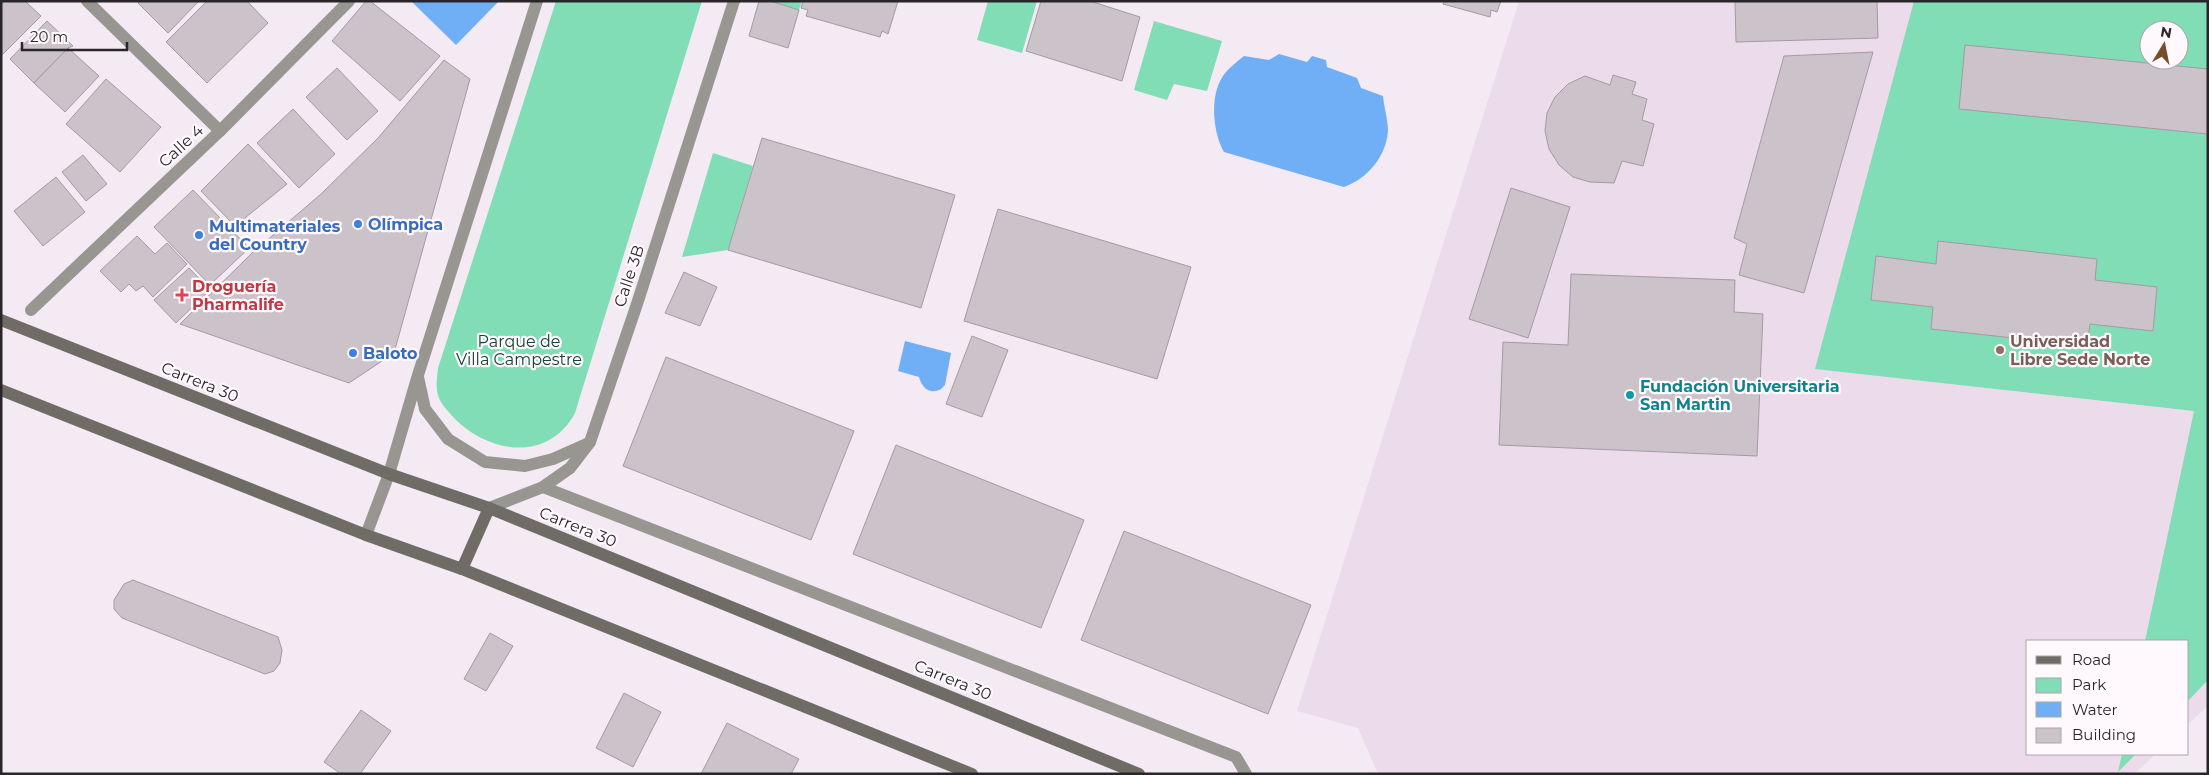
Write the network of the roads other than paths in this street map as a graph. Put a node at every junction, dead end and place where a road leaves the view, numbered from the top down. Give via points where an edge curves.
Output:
1 (88, 1) edge
2 (349, 1) edge
3 (536, 1) edge
4 (734, 1) edge
5 (220, 131) junction
6 (31, 310) dead end
7 (1, 318) edge
8 (418, 374) junction
9 (1, 390) edge
10 (590, 442) junction
11 (388, 474) junction
12 (542, 487) junction
13 (488, 508) junction
14 (366, 535) junction
15 (462, 569) junction
16 (972, 774) edge
17 (1139, 774) edge
18 (1246, 774) edge

1 - 5 street
2 - 5 street, Calle 4
3 - 8 street
4 - 10 street, Calle 3B via 638,304
5 - 6 street, Calle 4
7 - 11 main road, Carrera 30
8 - 10 street via 425,409 448,439 485,462 526,466 553,459
8 - 11 street
9 - 14 main road
10 - 12 street, Calle 3B via 570,468
11 - 13 main road, Carrera 30
11 - 14 street
12 - 13 street, Calle 3B
12 - 18 street via 1236,757
13 - 15 main road
13 - 17 main road, Carrera 30
14 - 15 main road
15 - 16 main road

